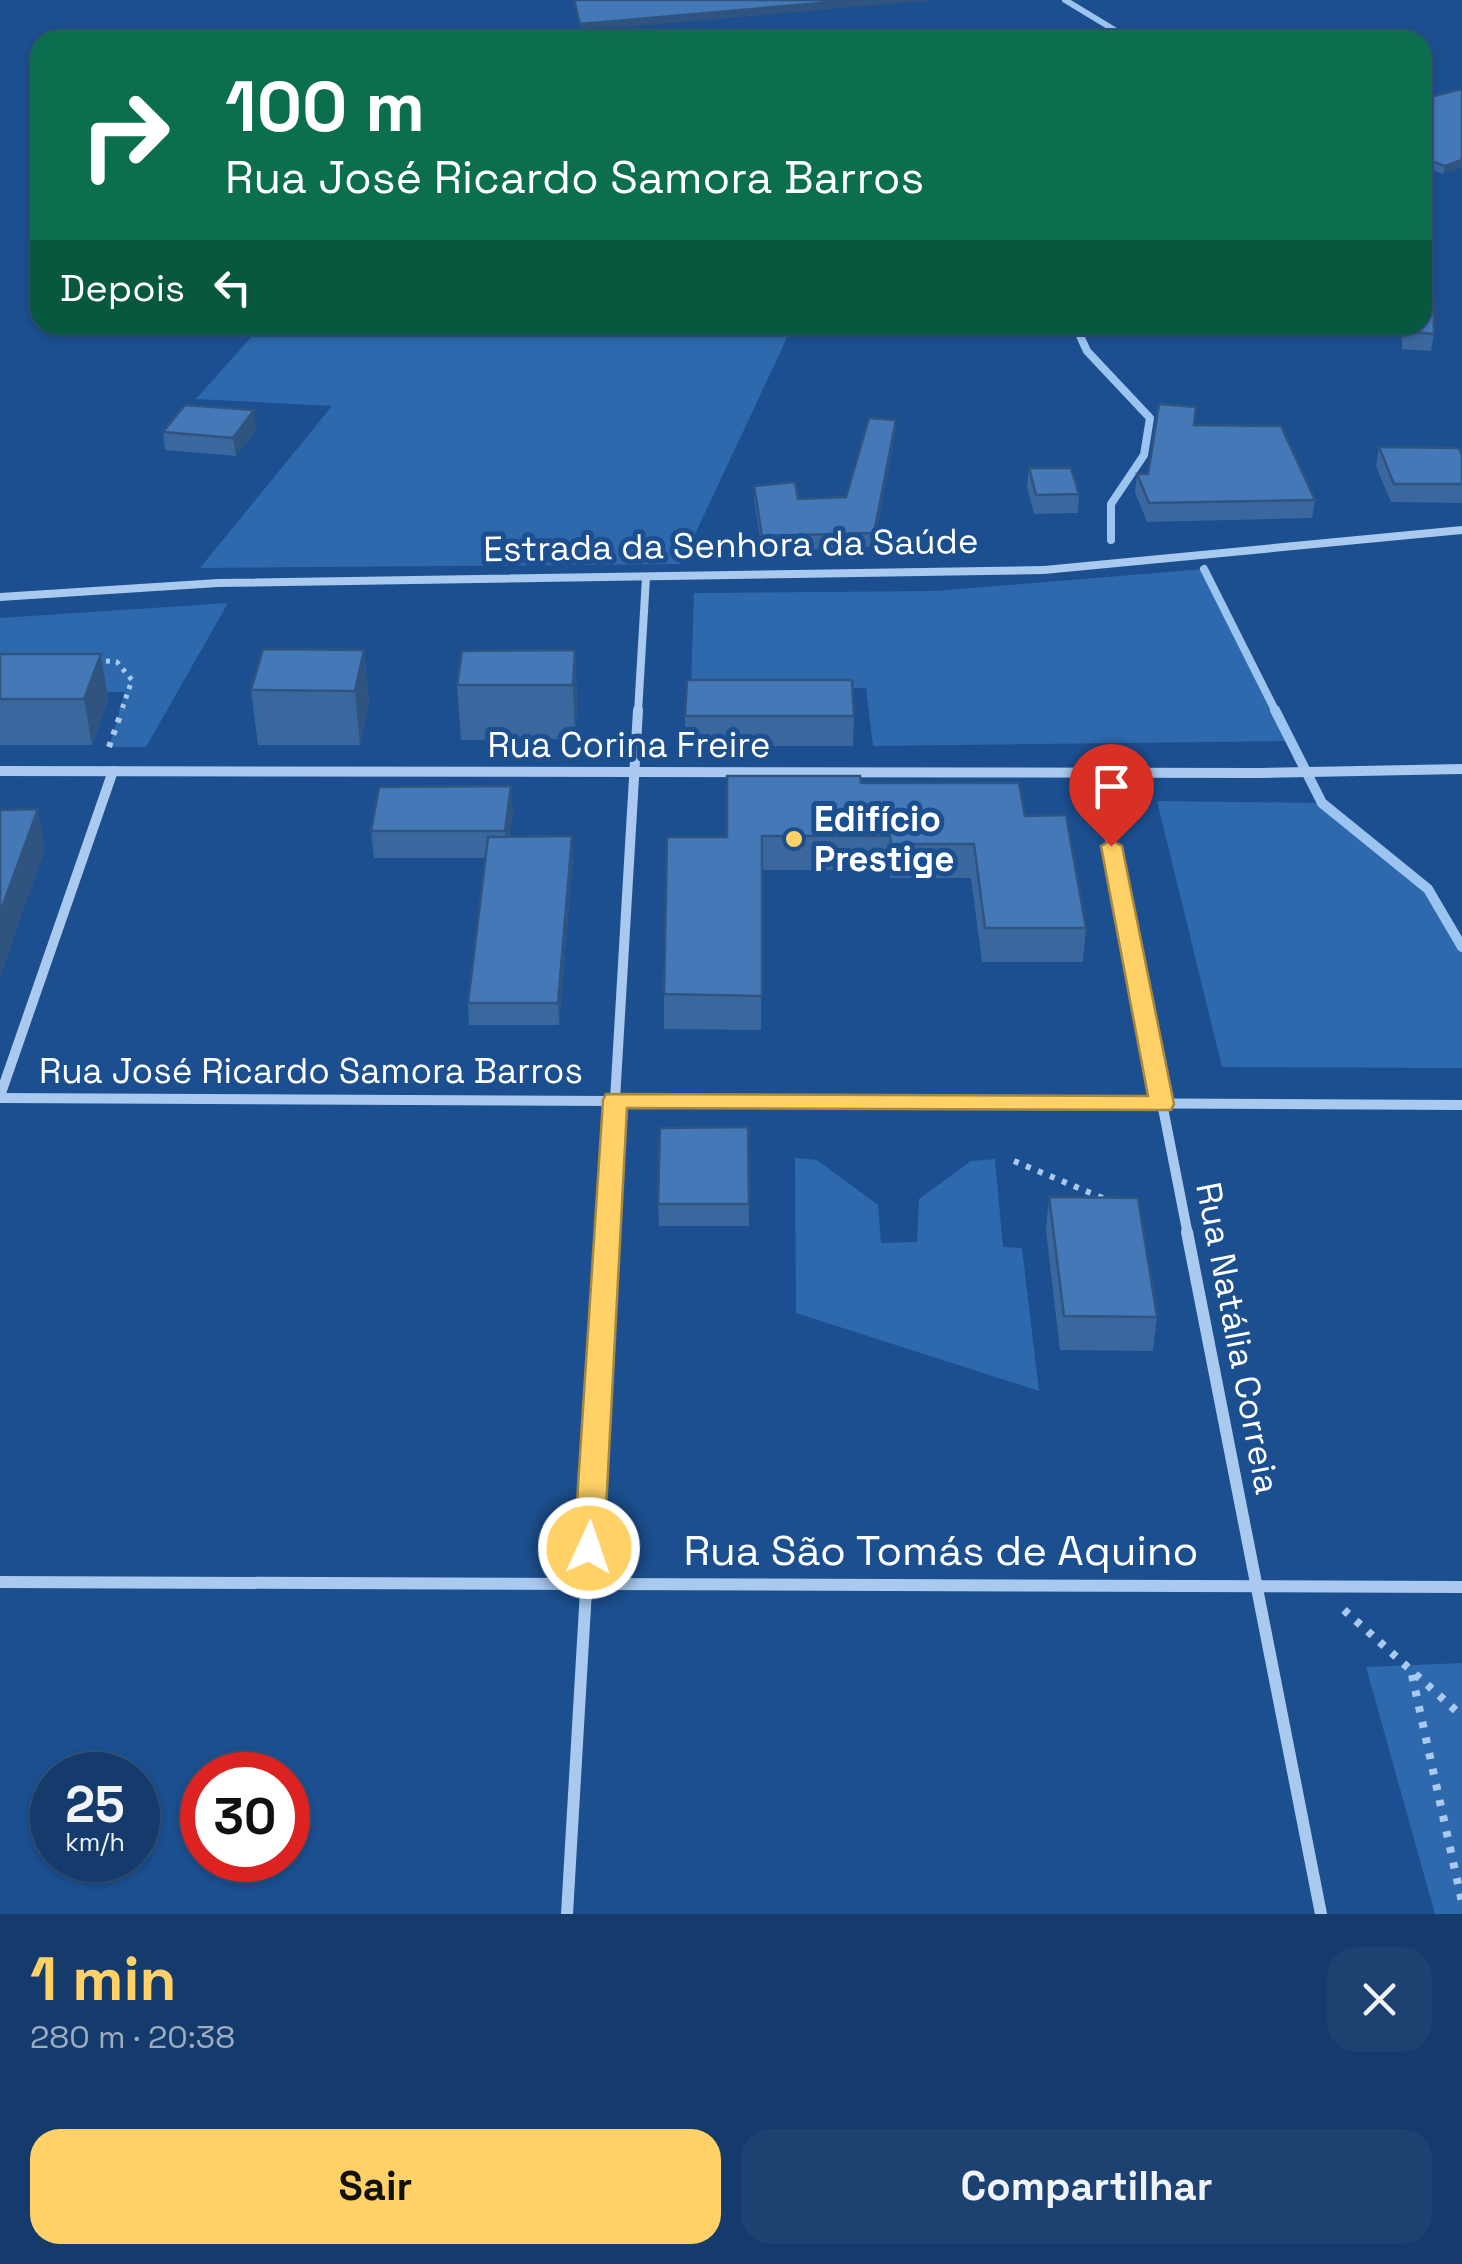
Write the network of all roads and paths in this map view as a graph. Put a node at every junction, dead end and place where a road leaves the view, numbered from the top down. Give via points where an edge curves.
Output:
1 (1462, 530) edge
2 (646, 578) junction
3 (0, 597) edge
4 (84, 659) edge
5 (108, 747) dead end
6 (1462, 769) edge
7 (0, 771) edge
8 (114, 771) junction
9 (635, 772) junction
10 (1097, 773) junction
11 (0, 1097) edge
12 (615, 1100) junction
13 (1162, 1104) junction
14 (1462, 1105) edge
15 (1014, 1161) dead end
16 (1124, 1207) edge
17 (0, 1582) edge
18 (586, 1584) junction
19 (1257, 1586) junction
20 (1322, 1586) junction
21 (1462, 1587) edge
22 (1412, 1674) junction
23 (1462, 1716) edge
24 (1462, 1902) edge
25 (567, 1914) edge
26 (1320, 1914) edge

1 - 2 street, Estrada da Senhora da Saúde via 1044,570
2 - 3 street, Estrada da Senhora da Saúde via 218,583
2 - 9 street
4 - 5 path via 118,662 132,680
6 - 10 street, Rua Corina Freire
7 - 8 street, Rua Corina Freire
8 - 9 street, Rua Corina Freire
8 - 11 street
9 - 10 street, Rua Corina Freire
9 - 12 street
10 - 13 street, Rua Natália Correia
11 - 12 street, Rua José Ricardo Samora Barros
12 - 13 street, Rua José Ricardo Samora Barros
12 - 18 street
13 - 14 street, Rua José Ricardo Samora Barros
13 - 19 street, Rua Natália Correia
15 - 16 path
17 - 18 street, Rua São Tomás de Aquino
18 - 19 street, Rua São Tomás de Aquino
18 - 25 street
19 - 20 street, Rua São Tomás de Aquino
19 - 26 street, Rua Natália Correia
20 - 21 street, Rua São Tomás de Aquino
20 - 22 path
22 - 23 path
22 - 24 path

